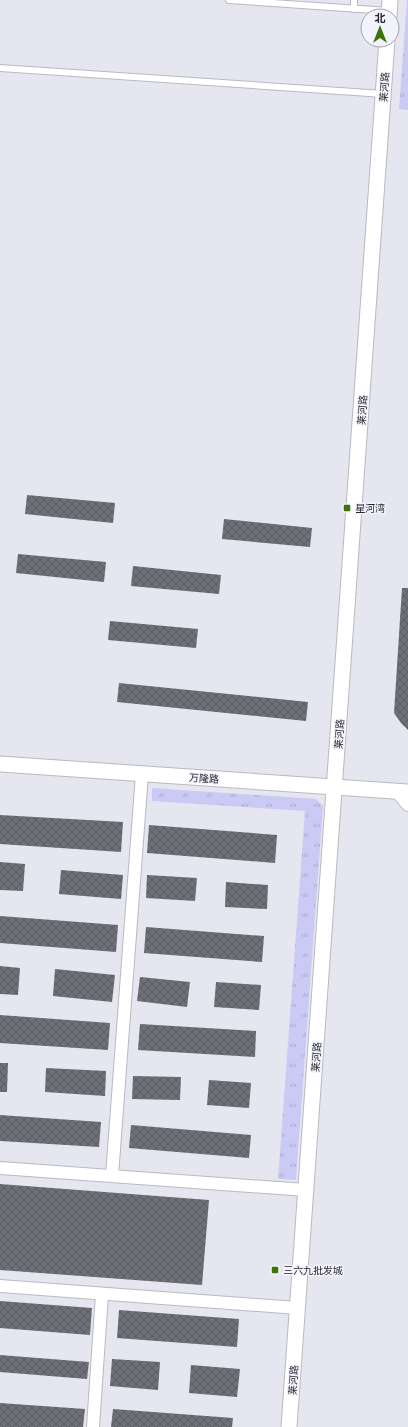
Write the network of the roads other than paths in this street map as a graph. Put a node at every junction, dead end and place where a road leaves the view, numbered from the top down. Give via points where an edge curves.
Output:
1 (229, 0) edge
2 (354, 0) edge
3 (354, 9) junction
4 (360, 9) edge
5 (387, 48) edge
6 (0, 68) edge
7 (384, 94) junction
8 (0, 764) edge
9 (142, 774) junction
10 (335, 787) junction
11 (402, 792) edge
12 (408, 805) edge
13 (0, 1168) edge
14 (112, 1176) junction
15 (306, 1190) junction
16 (0, 1286) edge
17 (102, 1294) junction
18 (298, 1308) junction
19 (93, 1427) edge
20 (289, 1427) edge

1 - 3 lane
2 - 3 lane
3 - 4 lane
5 - 7 street, 莱河路
6 - 7 lane
7 - 10 street, 莱河路
8 - 9 street, 万隆路
9 - 10 street, 万隆路
9 - 14 street
10 - 11 street, 万隆路
10 - 15 street, 莱河路
11 - 12 street
13 - 14 street
14 - 15 street
15 - 18 street, 莱河路
16 - 17 street
17 - 18 street
17 - 19 street
18 - 20 street, 莱河路

